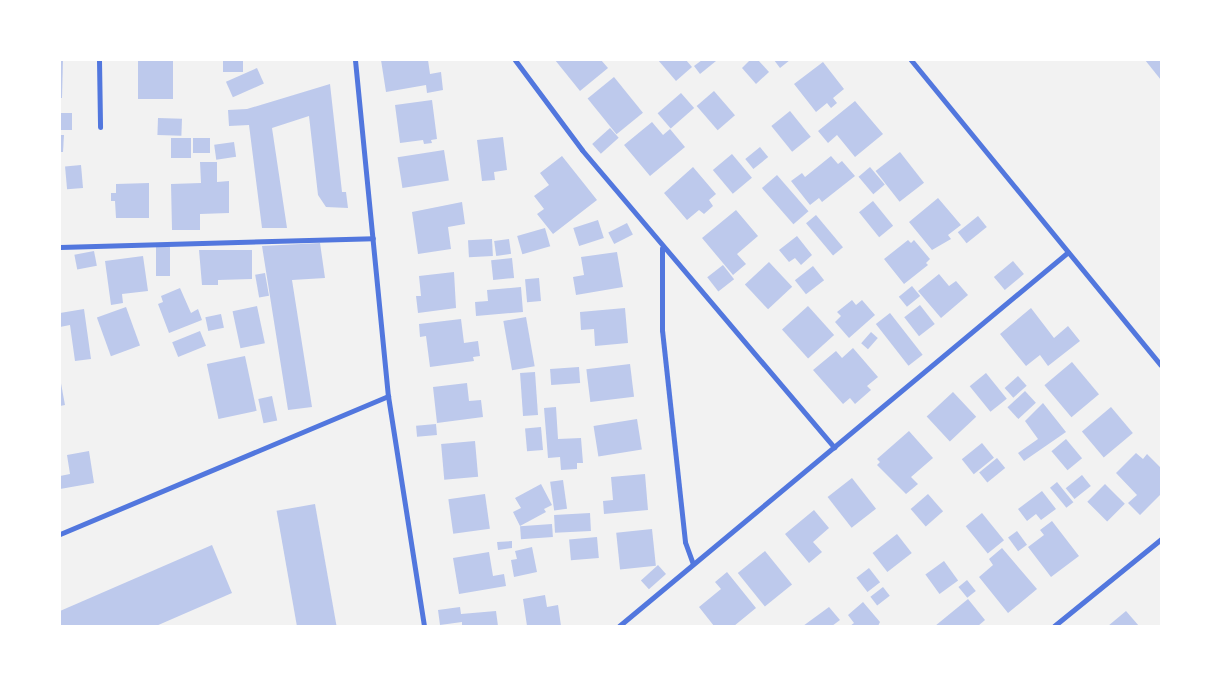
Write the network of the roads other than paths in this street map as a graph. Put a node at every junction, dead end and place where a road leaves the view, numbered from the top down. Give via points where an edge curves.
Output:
1 (99, 60) edge
2 (355, 60) edge
3 (515, 60) edge
4 (911, 60) edge
5 (100, 127) dead end
6 (373, 238) junction
7 (60, 247) edge
8 (662, 247) junction
9 (1068, 252) junction
10 (1161, 365) edge
11 (388, 396) junction
12 (834, 447) junction
13 (60, 534) edge
14 (1161, 539) edge
15 (694, 564) junction
16 (424, 626) edge
17 (619, 626) edge
18 (1054, 626) edge

1 - 5 street
2 - 6 street
3 - 8 street via 582,150
4 - 9 street
6 - 7 street
6 - 11 street
8 - 12 street
8 - 15 street via 662,330 685,542
9 - 10 street
9 - 12 street
11 - 13 street
11 - 16 street
12 - 15 street
14 - 18 street
15 - 17 street

